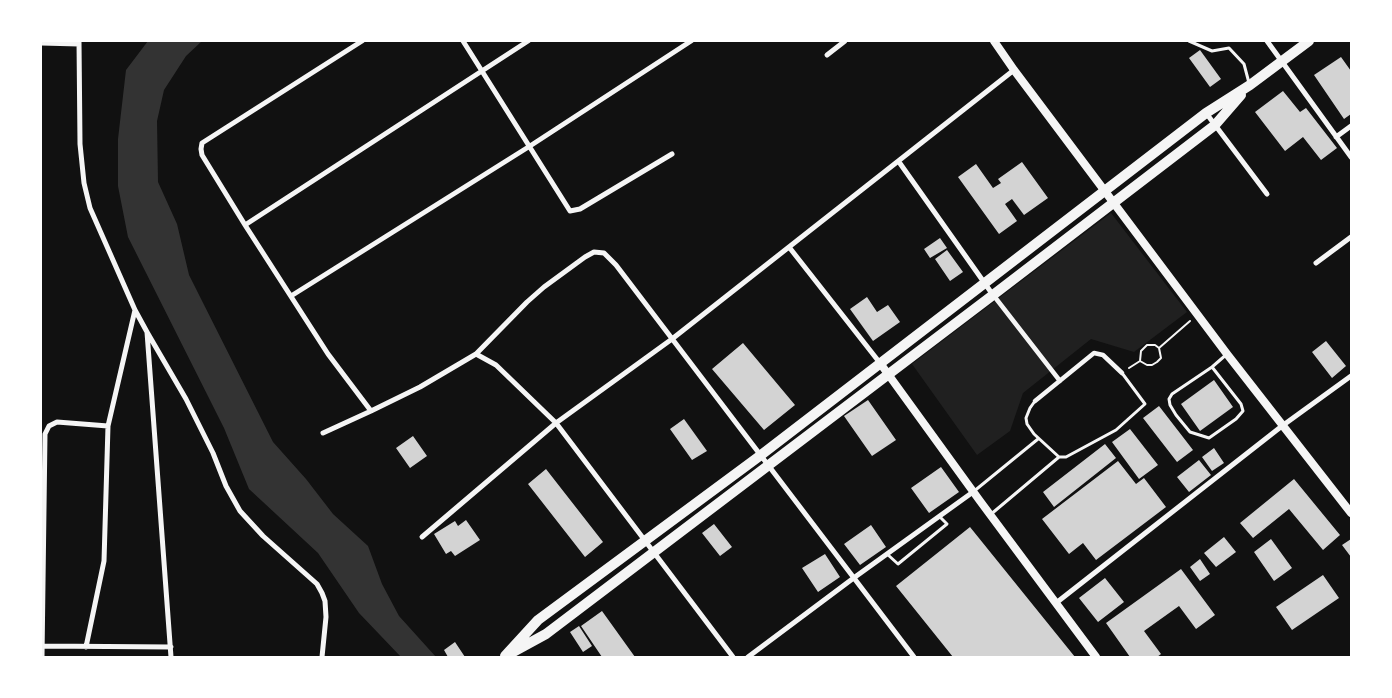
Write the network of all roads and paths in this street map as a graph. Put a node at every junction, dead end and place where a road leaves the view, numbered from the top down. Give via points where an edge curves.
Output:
1 (362, 41) edge
2 (463, 41) edge
3 (528, 41) edge
4 (691, 41) edge
5 (845, 41) edge
6 (994, 41) edge
7 (1189, 41) edge
8 (1267, 41) edge
9 (1309, 41) edge
10 (79, 42) edge
11 (41, 43) edge
12 (827, 56) dead end
13 (1281, 62) junction
14 (1014, 70) junction
15 (482, 71) junction
16 (1250, 85) junction
17 (1206, 114) junction
18 (1215, 125) junction
19 (1351, 126) edge
20 (1336, 137) junction
21 (530, 146) junction
22 (672, 154) dead end
23 (1351, 157) edge
24 (899, 162) junction
25 (1104, 191) junction
26 (1267, 194) dead end
27 (1113, 203) junction
28 (246, 225) junction
29 (1351, 237) edge
30 (789, 247) junction
31 (1316, 263) dead end
32 (985, 283) junction
33 (994, 294) junction
34 (291, 296) junction
35 (135, 310) junction
36 (1198, 315) junction
37 (147, 332) junction
38 (672, 339) junction
39 (1159, 348) junction
40 (476, 354) junction
41 (1227, 354) junction
42 (1140, 361) junction
43 (880, 363) junction
44 (1212, 367) junction
45 (1122, 373) junction
46 (888, 374) junction
47 (1351, 376) edge
48 (1060, 381) junction
49 (1035, 401) joint
50 (371, 411) junction
51 (556, 423) junction
52 (108, 426) junction
53 (1282, 426) junction
54 (323, 433) dead end
55 (1038, 439) junction
56 (760, 455) junction
57 (1059, 457) junction
58 (768, 465) junction
59 (973, 492) junction
60 (1351, 513) edge
61 (990, 515) junction
62 (940, 517) junction
63 (422, 537) dead end
64 (645, 542) junction
65 (654, 552) junction
66 (887, 554) junction
67 (855, 577) junction
68 (1056, 603) junction
69 (42, 646) edge
70 (86, 647) junction
71 (171, 647) junction
72 (505, 656) edge
73 (42, 657) edge
74 (172, 657) edge
75 (322, 657) edge
76 (733, 657) edge
77 (748, 657) edge
78 (914, 657) edge
79 (1096, 657) edge

1 - 28 street via 202,143 202,155
2 - 15 street
3 - 15 street
4 - 21 street
5 - 12 street
6 - 14 street
7 - 16 lane via 1212,51 1229,48 1244,64
8 - 13 street
9 - 13 main road
10 - 11 street
10 - 35 street via 80,144 84,182 90,208
13 - 16 main road
13 - 20 street
14 - 24 street
14 - 25 street
15 - 21 street
15 - 28 street
16 - 17 main road
16 - 18 main road
17 - 18 street
17 - 25 main road
18 - 26 street
18 - 27 main road
19 - 20 street
20 - 23 street
21 - 22 street via 570,211 580,209
21 - 34 street
24 - 30 street
24 - 32 street
25 - 27 street
25 - 32 main road
27 - 33 main road
27 - 36 street
28 - 34 street
29 - 31 street
30 - 38 street
30 - 43 street
32 - 33 street
32 - 43 main road
33 - 46 main road
33 - 48 street
34 - 50 street via 328,354
35 - 37 street
35 - 52 street
36 - 39 path
36 - 41 street
37 - 71 street
37 - 75 street via 186,399 240,511 317,584 325,602
38 - 40 street via 616,265 604,253 594,252 527,302
38 - 51 street
38 - 56 street
39 - 42 path via 1147,345 1142,350
39 - 42 path via 1161,353 1157,362 1146,365
40 - 50 street
40 - 51 street via 496,365
41 - 44 lane
41 - 53 street
42 - 45 path
43 - 46 street
43 - 56 main road
44 - 44 lane via 1169,399 1176,415 1190,432 1209,438 1243,410
45 - 48 street via 1103,355 1094,353
45 - 57 lane via 1145,404 1116,430 1073,454
46 - 58 main road
46 - 59 street
47 - 53 street
48 - 49 street
49 - 55 lane via 1026,418
50 - 54 street
51 - 63 street
51 - 64 street
52 - 69 street via 57,422 49,426 45,434
52 - 70 street via 104,561
53 - 60 street
53 - 68 street
55 - 57 lane
55 - 59 lane
56 - 58 street
56 - 64 main road
57 - 61 lane
58 - 65 main road
58 - 67 street
59 - 61 street
59 - 62 street
61 - 68 street
62 - 66 street
62 - 66 lane via 948,524 898,564
64 - 65 street
64 - 72 main road via 538,620
65 - 72 main road via 546,634
65 - 76 street
66 - 67 street
67 - 77 street
67 - 78 street
68 - 79 street
69 - 70 street
69 - 73 street
70 - 71 street
71 - 74 street

